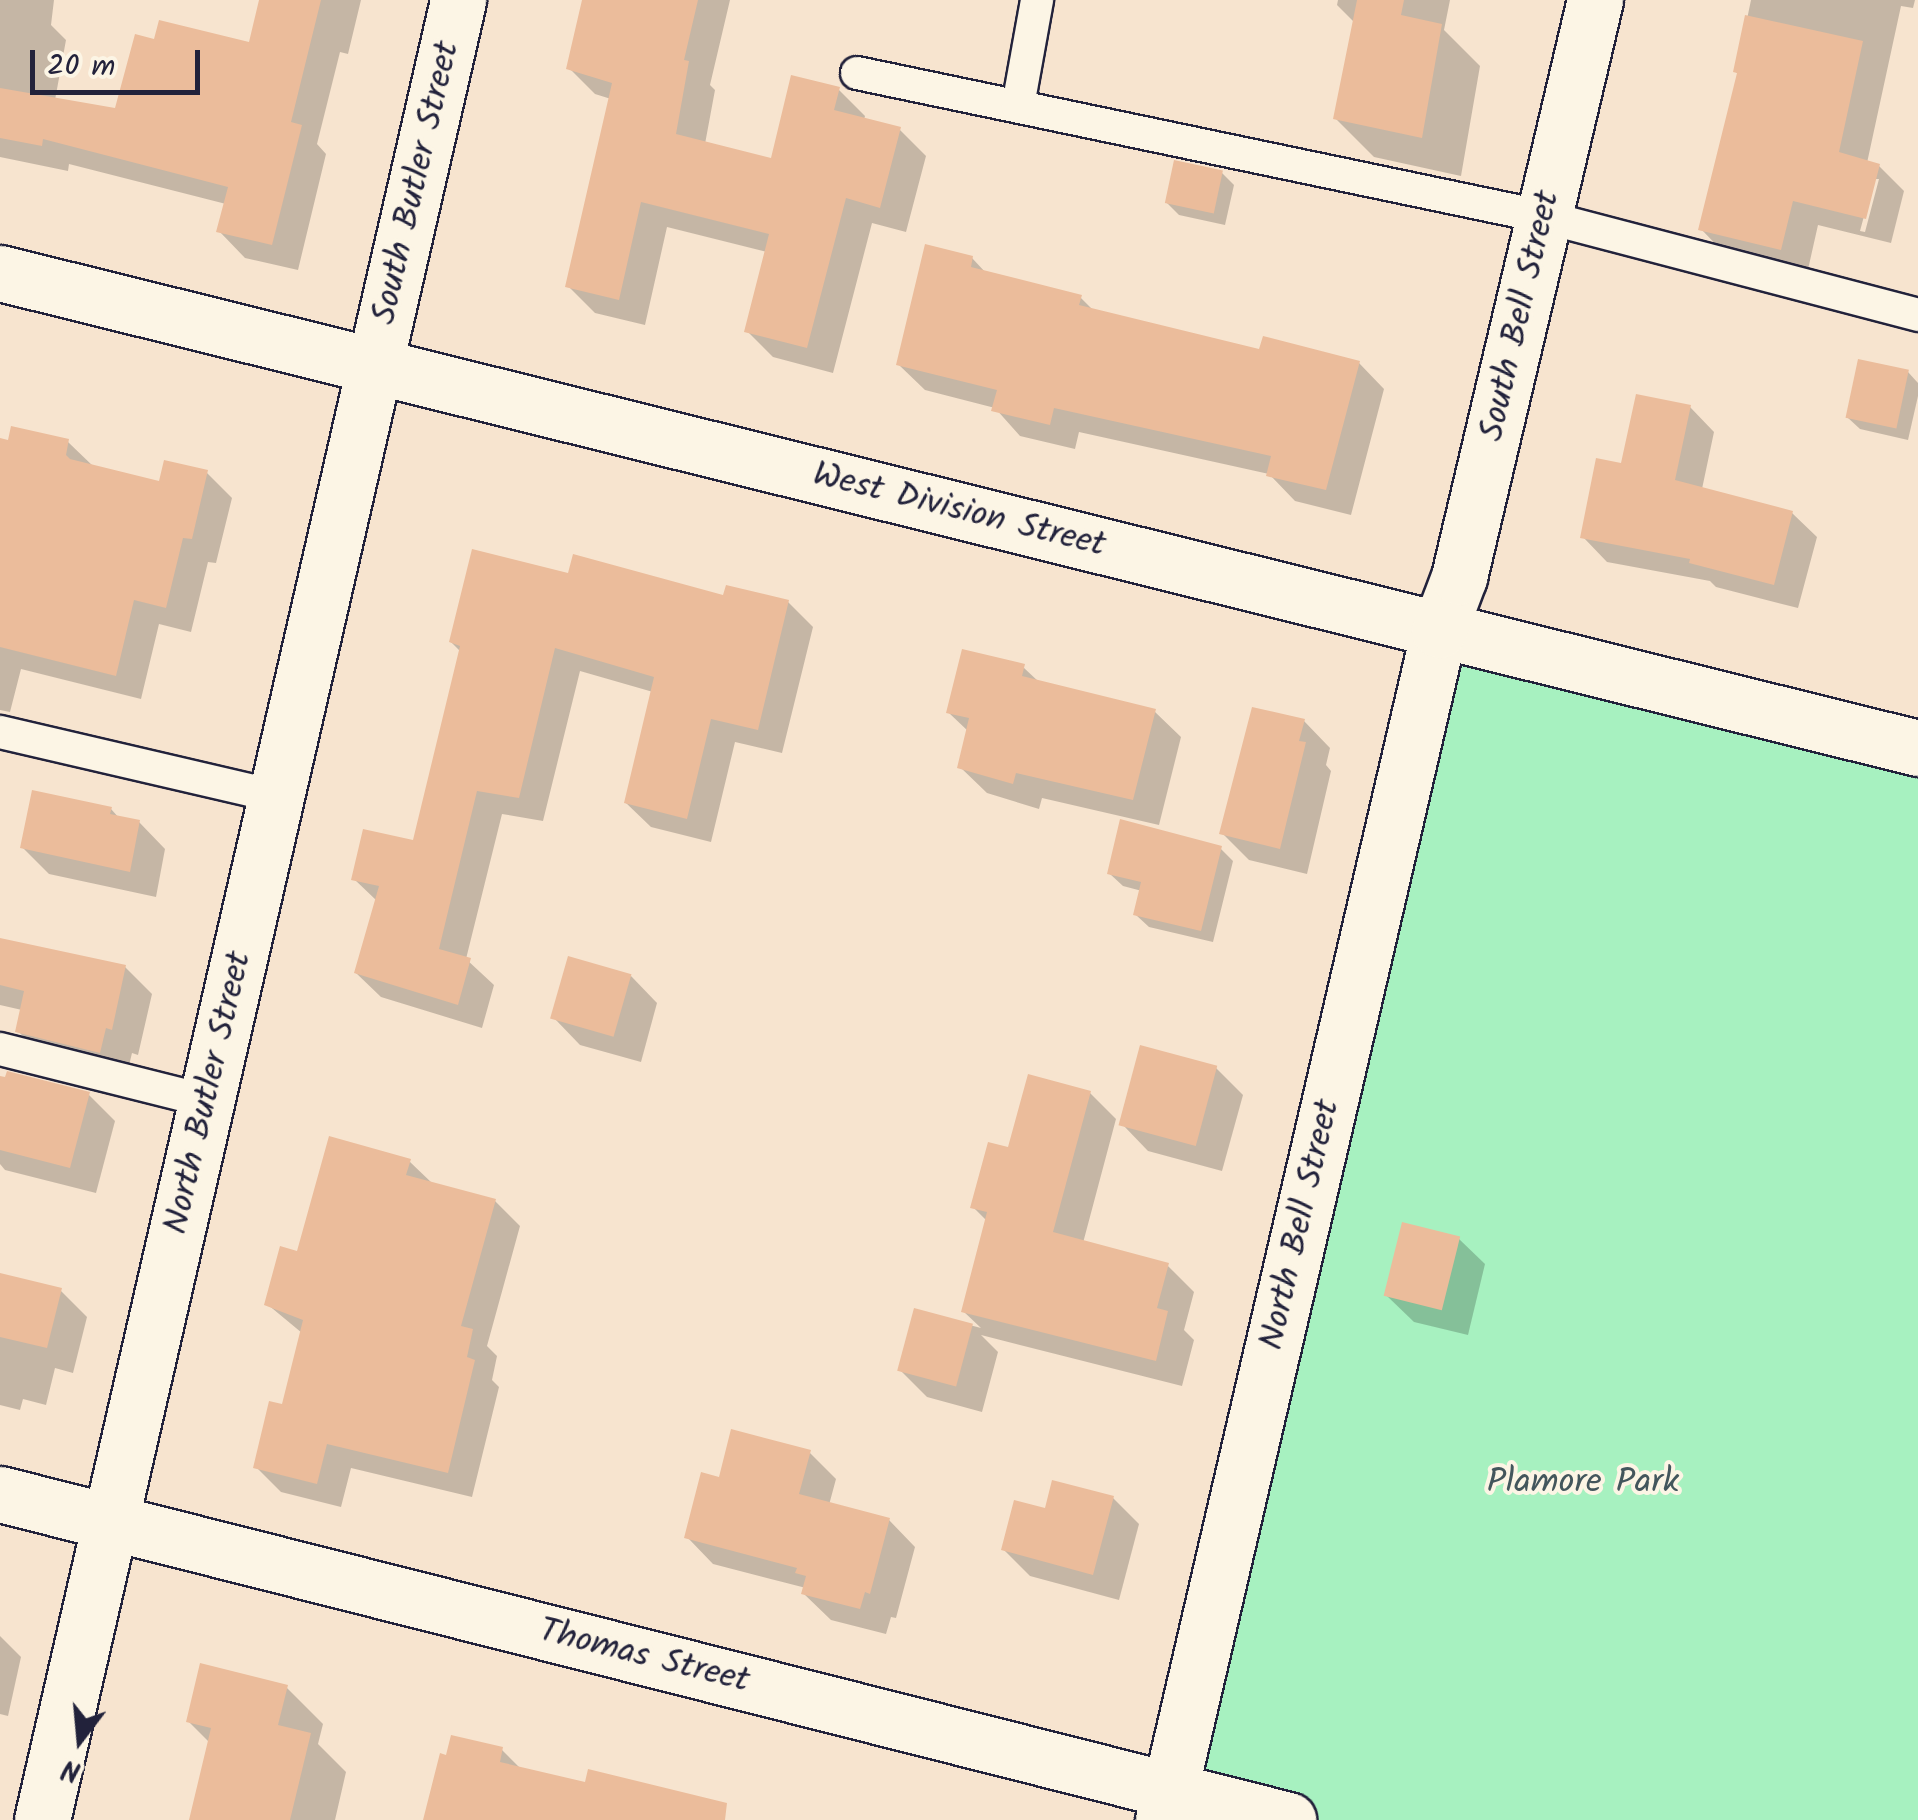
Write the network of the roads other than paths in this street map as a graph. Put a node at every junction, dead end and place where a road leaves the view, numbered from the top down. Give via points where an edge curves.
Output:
1 (458, 0) edge
2 (1036, 0) edge
3 (1595, 0) edge
4 (857, 72) dead end
5 (1018, 106) junction
6 (1545, 217) junction
7 (0, 273) edge
8 (1918, 315) edge
9 (375, 366) junction
10 (1438, 630) junction
11 (0, 732) edge
12 (1918, 748) edge
13 (276, 796) junction
14 (0, 1049) edge
15 (207, 1101) junction
16 (0, 1494) edge
17 (110, 1522) junction
18 (1166, 1805) edge
19 (42, 1820) edge
20 (1288, 1820) edge

1 - 9 street, South Butler Street
2 - 5 lane
3 - 6 street, South Bell Street
4 - 5 lane
5 - 6 lane
6 - 8 lane
6 - 10 street, South Bell Street via 1459,577
7 - 9 street, West Division Street
9 - 10 street, West Division Street
9 - 13 street, North Butler Street
10 - 12 street, West Division Street
10 - 18 street, North Bell Street
11 - 13 lane
13 - 15 street, North Butler Street
14 - 15 lane
15 - 17 street, North Butler Street
16 - 17 street, Thomas Street
17 - 18 street, Thomas Street
17 - 19 street, North Butler Street
18 - 20 street, Thomas Street

